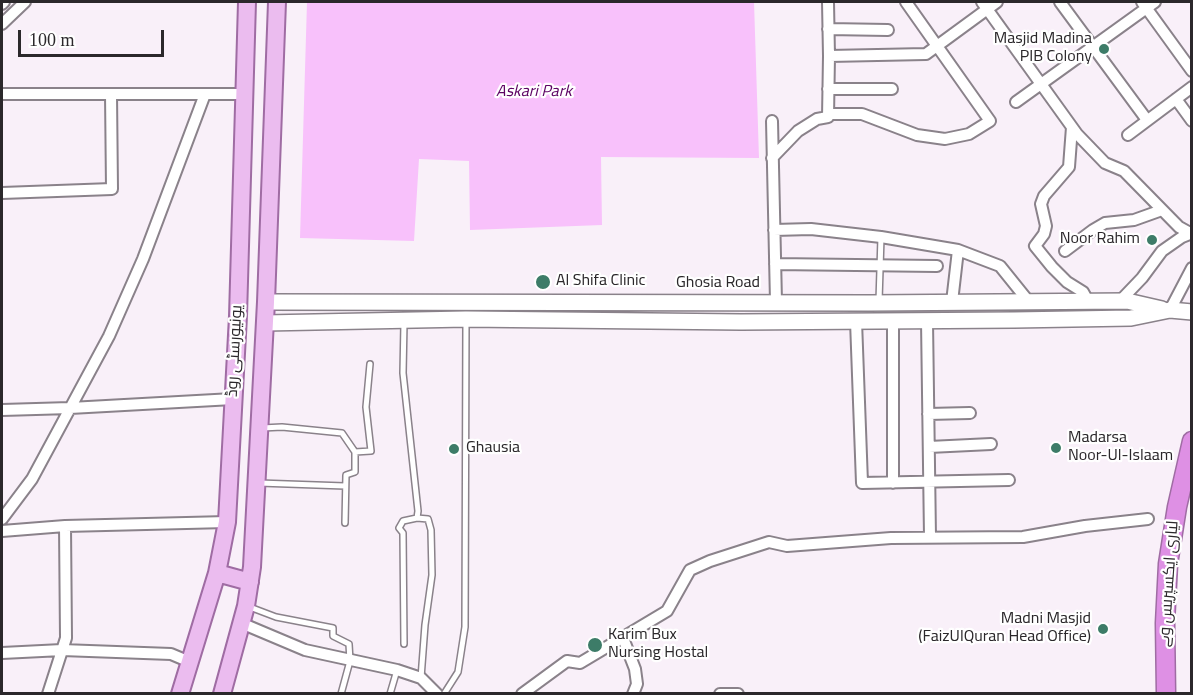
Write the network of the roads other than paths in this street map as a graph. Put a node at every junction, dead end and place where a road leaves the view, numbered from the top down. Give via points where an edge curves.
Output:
1 (25, 2) edge
2 (247, 2) edge
3 (277, 2) edge
4 (828, 2) edge
5 (906, 2) edge
6 (997, 2) edge
7 (1060, 2) edge
8 (1147, 4) edge
9 (984, 5) edge
10 (2, 24) edge
11 (828, 29) junction
12 (888, 30) dead end
13 (936, 46) junction
14 (1092, 47) junction
15 (829, 56) junction
16 (1191, 71) edge
17 (1041, 84) junction
18 (1191, 87) edge
19 (892, 89) dead end
20 (828, 90) junction
21 (2, 94) edge
22 (111, 94) junction
23 (205, 94) junction
24 (245, 94) junction
25 (1176, 99) junction
26 (1016, 102) dead end
27 (828, 114) junction
28 (1147, 120) junction
29 (772, 121) dead end
30 (1191, 121) edge
31 (1072, 127) junction
32 (1128, 135) dead end
33 (772, 158) junction
34 (2, 194) edge
35 (1162, 210) junction
36 (774, 230) junction
37 (1191, 233) edge
38 (881, 237) junction
39 (958, 250) junction
40 (1065, 251) dead end
41 (775, 264) junction
42 (880, 264) junction
43 (937, 266) dead end
44 (1191, 268) edge
45 (1089, 301) junction
46 (1120, 301) junction
47 (266, 302) junction
48 (782, 302) junction
49 (952, 302) junction
50 (1029, 302) junction
51 (879, 303) junction
52 (1170, 310) junction
53 (1191, 312) edge
54 (466, 319) junction
55 (404, 321) junction
56 (856, 321) junction
57 (892, 321) junction
58 (927, 321) junction
59 (788, 322) junction
60 (265, 323) junction
61 (370, 364) dead end
62 (233, 399) junction
63 (70, 408) junction
64 (2, 410) edge
65 (970, 412) dead end
66 (928, 414) junction
67 (260, 428) junction
68 (1191, 441) edge
69 (991, 444) dead end
70 (929, 447) junction
71 (355, 452) junction
72 (1009, 480) dead end
73 (258, 483) junction
74 (893, 483) junction
75 (929, 483) junction
76 (345, 486) junction
77 (417, 518) junction
78 (2, 519) edge
79 (1148, 519) dead end
80 (227, 522) junction
81 (345, 523) dead end
82 (65, 526) junction
83 (2, 531) edge
84 (930, 537) junction
85 (218, 573) junction
86 (250, 582) junction
87 (246, 606) junction
88 (241, 623) junction
89 (623, 639) junction
90 (404, 644) dead end
91 (62, 650) junction
92 (2, 653) edge
93 (350, 661) junction
94 (190, 662) junction
95 (397, 670) junction
96 (421, 678) junction
97 (48, 693) edge
98 (180, 693) edge
99 (222, 693) edge
100 (341, 693) edge
101 (390, 693) edge
102 (437, 693) edge
103 (444, 693) edge
104 (522, 693) edge
105 (633, 693) edge
106 (720, 693) edge
107 (738, 693) edge
108 (1166, 693) edge

1 - 10 street
2 - 24 main road, یونیورسٹی روڈ
3 - 47 main road, یونیورسٹی روڈ
4 - 11 street
5 - 13 street
6 - 9 street
7 - 14 street
8 - 14 street
8 - 16 street
9 - 13 street
9 - 17 street
11 - 12 street
11 - 15 street
13 - 15 street via 926,54
13 - 27 street via 990,121 969,134 945,139 917,135 862,114
14 - 17 street
14 - 28 street
15 - 20 street
17 - 26 street
17 - 31 street
18 - 25 street
19 - 20 street
20 - 27 street
21 - 22 street
22 - 23 street
22 - 34 street via 112,189
23 - 24 street
23 - 63 street via 143,259 109,336
24 - 62 main road, یونیورسٹی روڈ
25 - 28 street
25 - 30 street
27 - 33 street via 798,131
28 - 32 street
29 - 33 street
31 - 35 street via 1105,163 1124,171
31 - 45 street via 1069,167 1044,195 1041,204 1046,226 1035,246
33 - 36 street
35 - 37 street
35 - 40 street via 1134,220 1105,223
36 - 38 street via 811,229
36 - 41 street
37 - 46 street via 1162,251
38 - 39 street
38 - 42 lane
39 - 49 street
39 - 50 street via 1000,266
41 - 42 street
41 - 48 street
42 - 43 street
42 - 51 lane
44 - 52 street
45 - 46 main road, Ghosia Road
45 - 50 main road, Ghosia Road
46 - 52 main road, Ghosia Road
47 - 48 main road, Ghosia Road
47 - 60 main road, یونیورسٹی روڈ
48 - 51 main road, Ghosia Road
48 - 59 main road
49 - 50 main road, Ghosia Road
49 - 51 main road, Ghosia Road
52 - 53 main road
52 - 58 main road via 1131,318
54 - 55 main road
54 - 59 main road
54 - 103 lane via 465,627 458,672
55 - 60 main road
55 - 77 lane via 404,373
56 - 57 main road
56 - 59 main road
56 - 74 street via 862,483
57 - 58 main road
57 - 74 street
58 - 66 street
60 - 67 main road, یونیورسٹی روڈ
61 - 71 lane via 366,407 371,451
62 - 63 street
62 - 80 main road, یونیورسٹی روڈ
63 - 64 street
63 - 78 street via 32,479
65 - 66 street
66 - 70 street
67 - 71 lane via 340,432
67 - 73 main road, یونیورسٹی روڈ
68 - 108 highway, لیاری ایکسپریس وے via 1168,564
69 - 70 street
70 - 75 street
71 - 76 lane via 356,472 346,475
72 - 75 street
73 - 76 lane
73 - 86 main road, یونیورسٹی روڈ
74 - 75 street
75 - 84 street
76 - 81 lane
77 - 90 lane via 403,521 399,528 403,533
77 - 96 lane via 428,519 431,530 432,575
79 - 84 street via 1023,537
80 - 82 street
80 - 85 main road, یونیورسٹی روڈ
82 - 83 street
82 - 91 street via 66,638
84 - 89 street via 787,546 770,542 710,561 690,570 667,611
85 - 86 main road
85 - 94 main road, یونیورسٹی روڈ
86 - 87 main road, یونیورسٹی روڈ
87 - 88 main road, یونیورسٹی روڈ
87 - 93 lane via 276,617 333,628 333,636 349,644
88 - 93 street via 305,650
88 - 99 main road, یونیورسٹی روڈ
89 - 104 street via 580,663 567,661
89 - 105 street via 637,684
91 - 92 street
91 - 94 street via 171,654
91 - 97 street
93 - 95 street
93 - 100 lane
94 - 98 main road, یونیورسٹی روڈ
95 - 96 street
95 - 101 lane
96 - 102 street
106 - 107 street

